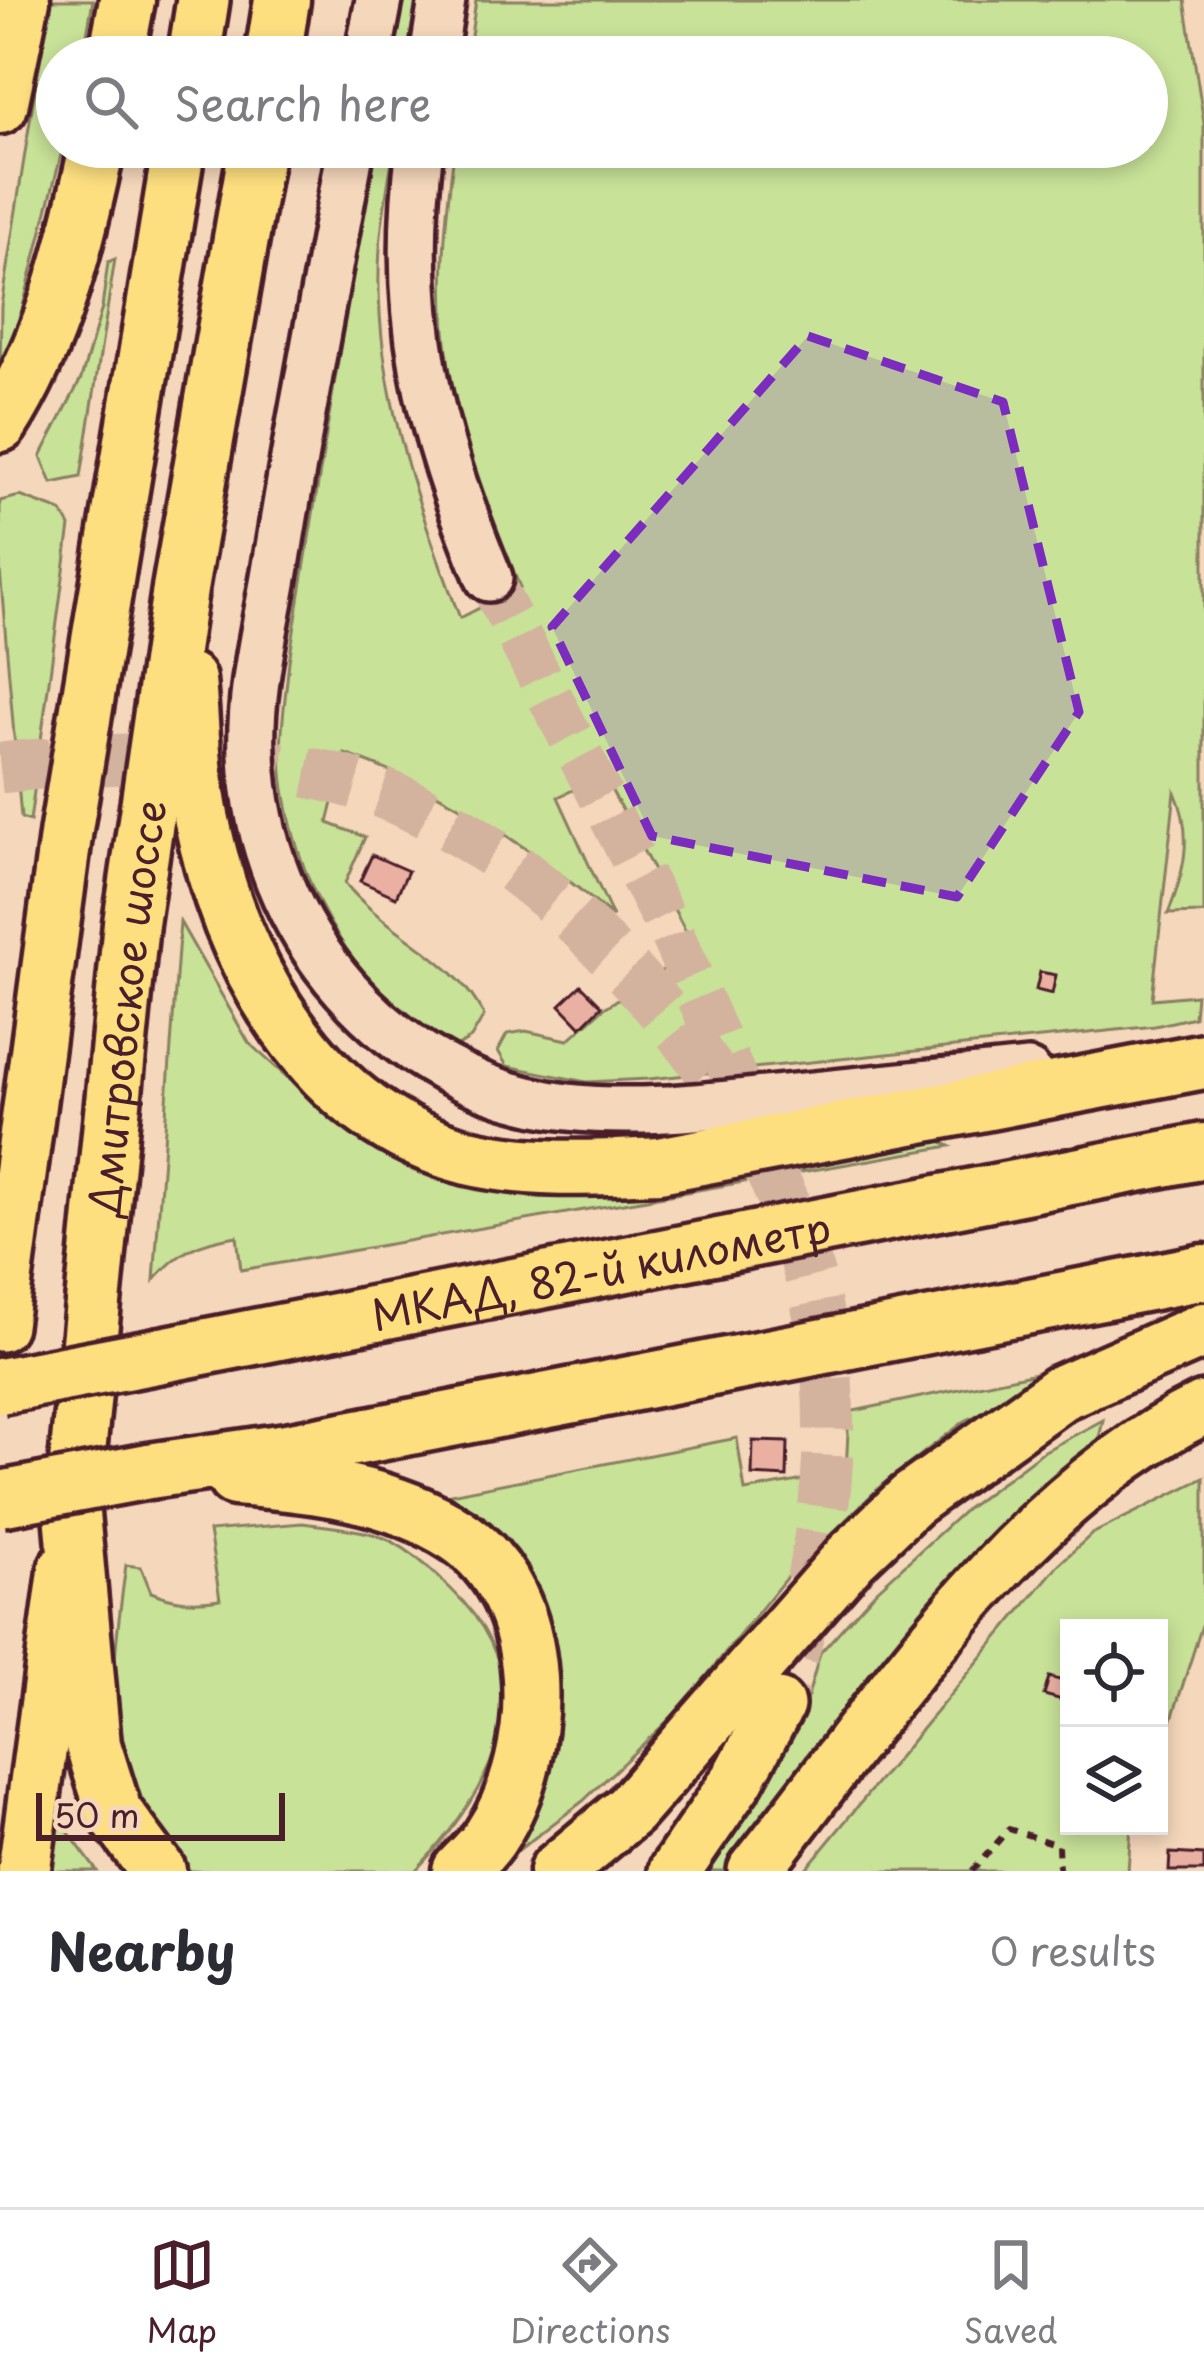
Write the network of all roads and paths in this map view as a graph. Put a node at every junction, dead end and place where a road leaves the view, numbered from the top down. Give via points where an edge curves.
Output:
1 (22, 0) edge
2 (127, 0) edge
3 (203, 0) edge
4 (282, 0) edge
5 (379, 0) edge
6 (442, 0) edge
7 (120, 36) edge
8 (197, 36) edge
9 (276, 36) edge
10 (372, 36) edge
11 (436, 36) edge
12 (2, 105) edge
13 (92, 168) edge
14 (176, 168) edge
15 (253, 168) edge
16 (347, 168) edge
17 (419, 168) edge
18 (0, 424) edge
19 (489, 578) tunnel mouth
20 (180, 589) junction
21 (1204, 1059) edge
22 (1204, 1150) edge
23 (1204, 1273) edge
24 (0, 1325) edge
25 (1204, 1330) edge
26 (0, 1386) edge
27 (1204, 1408) edge
28 (149, 1471) junction
29 (0, 1499) edge
30 (72, 1513) junction
31 (778, 1705) tunnel mouth
32 (24, 1871) edge
33 (158, 1871) edge
34 (460, 1871) edge
35 (557, 1871) edge
36 (675, 1871) edge
37 (754, 1871) edge
38 (972, 1871) edge
39 (1059, 1871) edge

1 - 12 highway
2 - 7 highway
3 - 8 main road
4 - 9 highway
5 - 10 main road
6 - 11 main road
13 - 18 highway via 66,275
14 - 24 main road, Дмитровское шоссе via 66,832
15 - 20 highway, Дмитровское шоссе
16 - 21 main road via 279,545 251,753 267,855 282,892 306,939 366,1014 479,1085 620,1112
17 - 19 main road via 412,280 422,383
20 - 21 highway via 200,815 232,928 274,1013 321,1070 388,1125 468,1157 578,1169 659,1165
20 - 30 highway, Дмитровское шоссе via 131,923
22 - 26 highway, МКАД, 82-й километр, bridge
23 - 28 highway
25 - 35 highway via 1060,1393 911,1500 803,1610 630,1810
27 - 37 main road via 1159,1430 1022,1545
28 - 29 highway, bridge
28 - 34 highway via 359,1493 459,1536 497,1575 521,1617 531,1663 529,1718 492,1834
30 - 32 main road, Дмитровское шоссе
30 - 33 highway via 93,1745 114,1812
31 - 36 main road
38 - 39 path via 1010,1829 1058,1845

